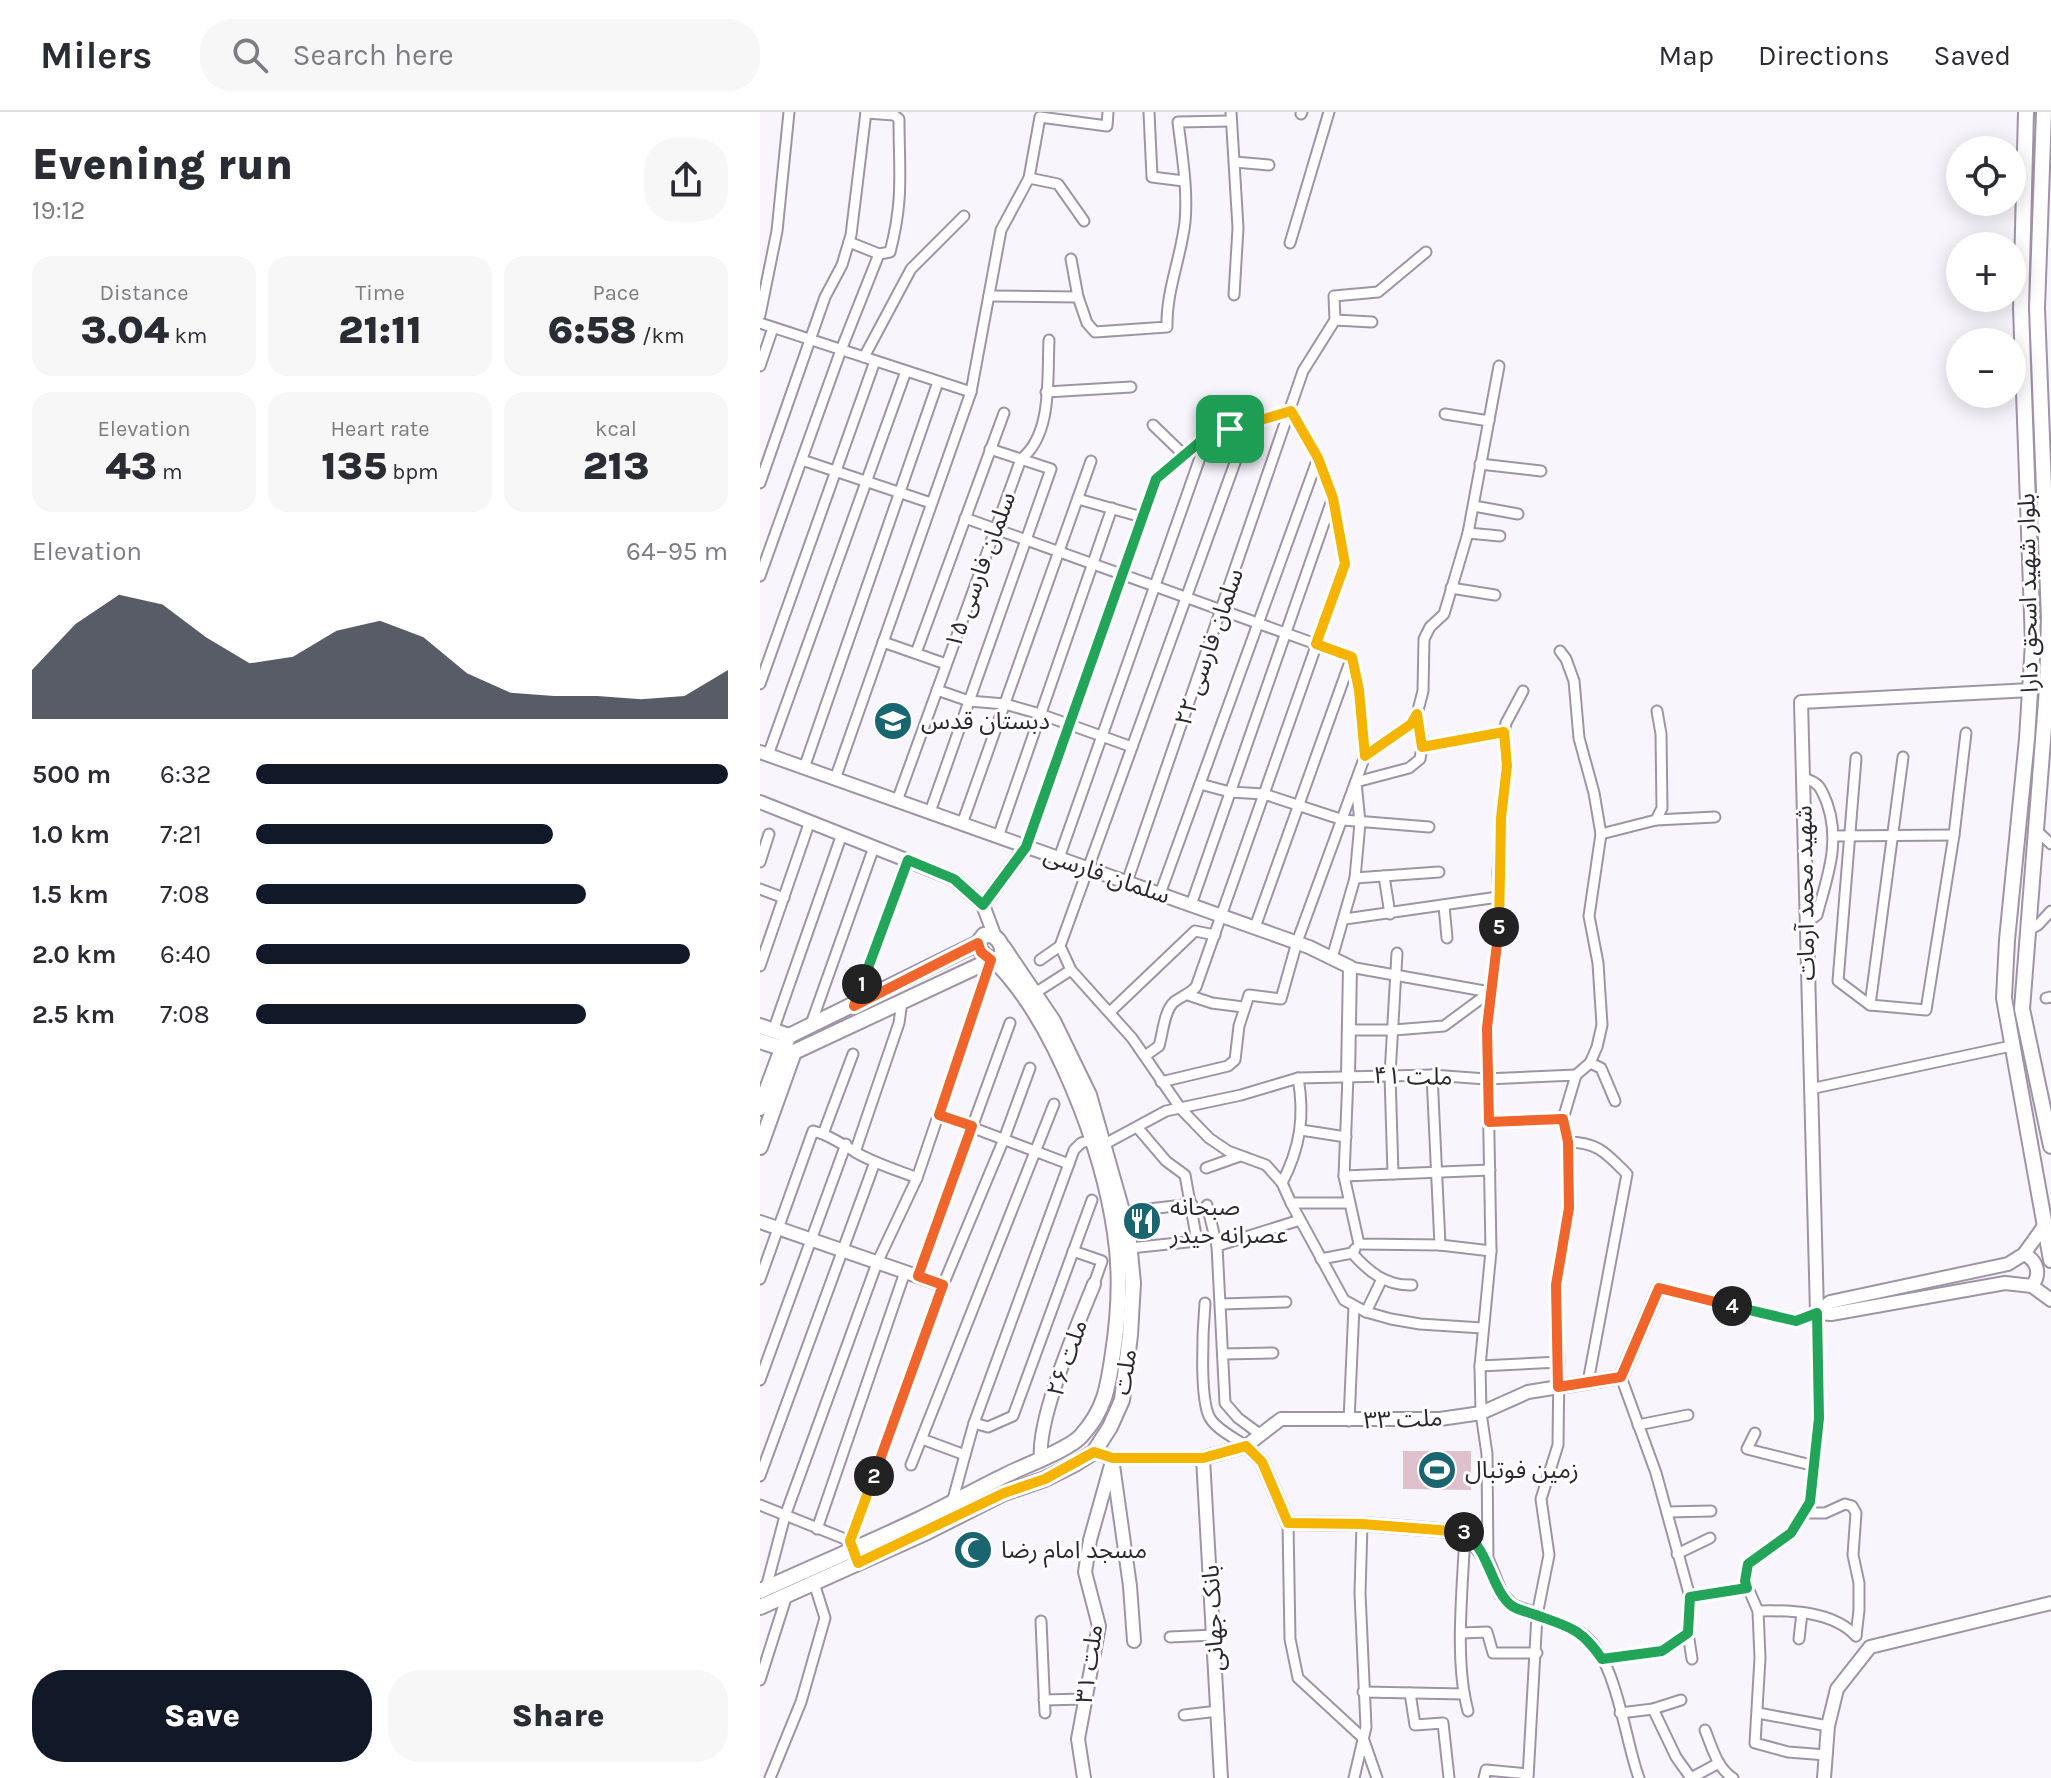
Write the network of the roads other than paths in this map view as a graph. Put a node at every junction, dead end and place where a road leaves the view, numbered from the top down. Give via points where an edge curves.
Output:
1 (789, 112) edge
2 (1108, 112) edge
3 (1149, 112) edge
4 (1329, 112) edge
5 (2026, 112) edge
6 (2044, 112) edge
7 (866, 113) edge
8 (1067, 115) edge
9 (1231, 117) edge
10 (1235, 162) junction
11 (1269, 165) dead end
12 (1029, 178) junction
13 (1184, 181) junction
14 (964, 216) dead end
15 (1084, 221) dead end
16 (849, 242) junction
17 (1290, 243) dead end
18 (1426, 252) dead end
19 (879, 254) junction
20 (1071, 259) dead end
21 (1234, 295) dead end
22 (989, 296) junction
23 (1078, 297) junction
24 (760, 315) edge
25 (1335, 320) junction
26 (1372, 322) dead end
27 (760, 323) edge
28 (773, 328) junction
29 (812, 340) junction
30 (1049, 340) dead end
31 (841, 350) junction
32 (864, 357) junction
33 (875, 361) junction
34 (760, 366) edge
35 (1499, 366) dead end
36 (906, 371) junction
37 (938, 382) junction
38 (1131, 387) dead end
39 (971, 392) junction
40 (1046, 392) junction
41 (1291, 411) junction
42 (1004, 413) dead end
43 (1445, 414) dead end
44 (1489, 421) junction
45 (1249, 424) junction
46 (1153, 425) dead end
47 (1208, 435) junction
48 (990, 449) junction
49 (1184, 455) junction
50 (1318, 458) junction
51 (1021, 459) junction
52 (802, 460) junction
53 (1091, 461) dead end
54 (1480, 464) junction
55 (836, 471) junction
56 (1541, 471) dead end
57 (866, 481) junction
58 (760, 483) edge
59 (899, 492) junction
60 (1333, 498) junction
61 (1078, 499) junction
62 (931, 503) junction
63 (1474, 506) junction
64 (1112, 508) junction
65 (1518, 514) dead end
66 (1142, 517) junction
67 (965, 518) junction
68 (995, 528) junction
69 (1468, 533) junction
70 (1500, 536) dead end
71 (1026, 540) junction
72 (1059, 552) junction
73 (1093, 564) junction
74 (1122, 575) junction
75 (760, 576) edge
76 (1155, 587) junction
77 (1451, 588) junction
78 (1495, 595) dead end
79 (1186, 598) junction
80 (1221, 611) junction
81 (1258, 624) junction
82 (1284, 633) junction
83 (883, 642) junction
84 (1316, 644) junction
85 (1560, 651) dead end
86 (916, 653) junction
87 (1352, 657) junction
88 (946, 664) junction
89 (760, 684) edge
90 (2049, 688) edge
91 (937, 690) junction
92 (2031, 690) junction
93 (1523, 691) dead end
94 (969, 701) junction
95 (1005, 704) junction
96 (1657, 711) dead end
97 (1040, 714) junction
98 (1417, 714) junction
99 (1069, 725) junction
100 (1504, 732) junction
101 (1966, 733) dead end
102 (1102, 736) junction
103 (1132, 747) junction
104 (1422, 747) junction
105 (764, 754) edge
106 (1365, 756) junction
107 (1903, 757) dead end
108 (1856, 758) dead end
109 (804, 768) junction
110 (1803, 778) junction
111 (835, 779) junction
112 (1356, 782) junction
113 (1200, 784) junction
114 (1230, 792) junction
115 (1264, 794) junction
116 (897, 801) junction
117 (760, 802) edge
118 (1299, 804) junction
119 (930, 812) junction
120 (1715, 817) dead end
121 (1343, 820) junction
122 (1656, 820) junction
123 (810, 821) junction
124 (1360, 823) junction
125 (962, 824) junction
126 (1429, 827) dead end
127 (2035, 829) junction
128 (769, 834) dead end
129 (842, 834) junction
130 (1601, 834) junction
131 (1894, 835) junction
132 (1954, 835) junction
133 (1834, 836) junction
134 (1850, 836) junction
135 (998, 837) junction
136 (2051, 844) edge
137 (874, 847) junction
138 (1026, 847) junction
139 (1059, 858) junction
140 (908, 860) junction
141 (760, 862) edge
142 (1088, 869) junction
143 (1439, 872) dead end
144 (1384, 876) junction
145 (1355, 878) junction
146 (1127, 882) junction
147 (760, 889) edge
148 (2011, 892) junction
149 (2030, 893) junction
150 (1160, 894) junction
151 (1498, 897) junction
152 (784, 898) junction
153 (983, 905) junction
154 (1191, 905) junction
155 (1444, 906) junction
156 (2051, 911) edge
157 (1390, 914) junction
158 (1222, 916) junction
159 (1345, 919) junction
160 (1806, 923) junction
161 (1255, 927) junction
162 (2027, 931) junction
163 (1215, 935) junction
164 (1447, 938) dead end
165 (1297, 942) junction
166 (978, 943) junction
167 (1060, 946) junction
168 (996, 951) junction
169 (1397, 953) dead end
170 (1332, 958) junction
171 (1040, 960) dead end
172 (760, 966) edge
173 (1350, 967) junction
174 (1071, 970) junction
175 (1396, 975) junction
176 (1490, 992) junction
177 (1035, 993) junction
178 (1188, 995) junction
179 (902, 1001) junction
180 (1870, 1005) junction
181 (854, 1006) junction
182 (1243, 1007) junction
183 (1111, 1011) junction
184 (1010, 1023) dead end
185 (810, 1027) junction
186 (767, 1028) edge
187 (1348, 1030) junction
188 (1394, 1030) junction
189 (760, 1041) edge
190 (788, 1046) junction
191 (2011, 1046) junction
192 (853, 1054) dead end
193 (1145, 1056) junction
194 (1590, 1063) junction
195 (1030, 1068) dead end
196 (1390, 1075) junction
197 (1432, 1075) junction
198 (1576, 1075) junction
199 (1348, 1076) junction
200 (1298, 1078) junction
201 (1486, 1079) junction
202 (1161, 1082) junction
203 (1810, 1089) junction
204 (1615, 1101) dead end
205 (1054, 1104) dead end
206 (760, 1108) edge
207 (1181, 1109) junction
208 (939, 1115) junction
209 (1563, 1119) junction
210 (1489, 1122) junction
211 (972, 1126) junction
212 (1137, 1127) junction
213 (1301, 1130) junction
214 (823, 1134) junction
215 (1346, 1137) junction
216 (1004, 1139) junction
217 (1097, 1142) junction
218 (1568, 1142) junction
219 (846, 1144) junction
220 (2051, 1146) edge
221 (760, 1147) edge
222 (855, 1152) junction
223 (1034, 1152) junction
224 (1241, 1156) junction
225 (875, 1162) junction
226 (1069, 1164) junction
227 (1206, 1168) dead end
228 (1490, 1170) junction
229 (1436, 1173) junction
230 (1393, 1174) junction
231 (1344, 1176) junction
232 (917, 1178) junction
233 (1282, 1183) junction
234 (1092, 1200) dead end
235 (1291, 1203) junction
236 (1349, 1203) junction
237 (1192, 1204) junction
238 (1207, 1205) dead end
239 (1123, 1212) junction
240 (1300, 1220) junction
241 (760, 1222) edge
242 (2044, 1226) junction
243 (778, 1228) junction
244 (810, 1239) junction
245 (1359, 1244) junction
246 (1440, 1245) junction
247 (1217, 1246) junction
248 (1130, 1248) junction
249 (841, 1250) junction
250 (1073, 1251) junction
251 (1491, 1251) junction
252 (1352, 1253) junction
253 (2022, 1256) junction
254 (1321, 1259) junction
255 (2051, 1260) edge
256 (877, 1263) junction
257 (912, 1274) junction
258 (760, 1279) edge
259 (1382, 1279) junction
260 (1094, 1284) joint
261 (943, 1285) junction
262 (1412, 1285) dead end
263 (2027, 1285) junction
264 (1659, 1288) joint
265 (2051, 1300) edge
266 (1286, 1302) dead end
267 (1205, 1303) dead end
268 (1221, 1304) junction
269 (1354, 1306) junction
270 (1366, 1312) junction
271 (1817, 1313) junction
272 (1482, 1328) junction
273 (1273, 1353) dead end
274 (1223, 1354) junction
275 (1559, 1362) junction
276 (1480, 1366) junction
277 (1621, 1377) junction
278 (760, 1380) edge
279 (1588, 1382) junction
280 (1558, 1387) junction
281 (1481, 1413) junction
282 (1688, 1415) dead end
283 (1349, 1421) junction
284 (974, 1423) junction
285 (1638, 1425) junction
286 (1755, 1433) dead end
287 (1261, 1435) junction
288 (922, 1439) junction
289 (1246, 1446) junction
290 (1094, 1452) junction
291 (965, 1455) junction
292 (1041, 1458) junction
293 (1113, 1458) junction
294 (1203, 1458) junction
295 (911, 1465) dead end
296 (1815, 1466) junction
297 (760, 1476) edge
298 (998, 1479) junction
299 (1004, 1493) junction
300 (952, 1503) junction
301 (760, 1505) edge
302 (1711, 1511) dead end
303 (1667, 1512) junction
304 (1803, 1513) junction
305 (785, 1516) junction
306 (1288, 1523) junction
307 (1362, 1524) junction
308 (817, 1529) junction
309 (1465, 1532) junction
310 (1710, 1538) dead end
311 (853, 1551) junction
312 (1677, 1554) junction
313 (1488, 1562) junction
314 (814, 1583) junction
315 (1747, 1588) junction
316 (763, 1589) edge
317 (787, 1595) junction
318 (1690, 1597) junction
319 (2051, 1603) edge
320 (760, 1607) edge
321 (1758, 1611) junction
322 (1802, 1613) junction
323 (1537, 1615) junction
324 (1041, 1621) dead end
325 (1462, 1633) junction
326 (1688, 1633) junction
327 (1214, 1635) junction
328 (1170, 1637) dead end
329 (1799, 1639) dead end
330 (1134, 1641) dead end
331 (1537, 1653) junction
332 (1602, 1659) junction
333 (1692, 1659) dead end
334 (760, 1680) edge
335 (1363, 1692) junction
336 (1410, 1693) junction
337 (1464, 1694) junction
338 (1084, 1699) junction
339 (1044, 1700) junction
340 (1681, 1700) dead end
341 (1653, 1709) junction
342 (1218, 1711) junction
343 (1468, 1711) dead end
344 (1045, 1713) dead end
345 (1620, 1713) junction
346 (1758, 1713) junction
347 (1184, 1715) dead end
348 (1828, 1726) junction
349 (1705, 1730) dead end
350 (1363, 1738) junction
351 (1826, 1755) junction
352 (1719, 1763) junction
353 (1528, 1776) edge
354 (770, 1778) edge
355 (1084, 1778) edge
356 (1221, 1778) edge
357 (1354, 1778) edge
358 (1377, 1778) edge
359 (1449, 1778) edge
360 (1484, 1778) edge
361 (1639, 1778) edge
362 (1691, 1778) edge
363 (1733, 1778) edge
364 (1824, 1778) edge

1 - 24 street via 777,231
2 - 8 street via 1107,126
3 - 13 street via 1152,177
4 - 17 street
5 - 92 main road, بلوار شهید اسحق دارا via 2021,308
6 - 90 main road, بلوار شهید اسحق دارا via 2037,308
7 - 16 street
7 - 19 street via 899,119 901,206 890,252
8 - 12 street via 1040,117
9 - 10 street
9 - 13 street via 1178,122
10 - 11 street
10 - 21 street
12 - 15 street via 1058,184
12 - 22 street via 1001,230
13 - 23 street via 1185,223 1167,327 1095,332
14 - 32 street via 911,269
16 - 19 street
16 - 29 street
18 - 25 street via 1378,292 1334,296
19 - 31 street
20 - 23 street
22 - 23 street
22 - 39 street
25 - 26 street
25 - 41 street, سلمان فارسی ۲۲ via 1303,371
27 - 28 street
28 - 29 street
28 - 34 street
29 - 31 street
29 - 58 street
30 - 40 street, سلمان فارسی ۱۵
31 - 32 street
31 - 52 street
32 - 33 street
33 - 36 street
33 - 55 street
35 - 44 street
36 - 37 street
36 - 57 street
37 - 39 street
37 - 59 street
38 - 40 street
39 - 62 street
40 - 51 street, سلمان فارسی ۱۵ via 1041,426 1032,450
41 - 45 street
41 - 50 street
41 - 80 street, سلمان فارسی ۲۲
42 - 48 street
43 - 44 street
44 - 54 street
45 - 47 street
45 - 79 street
46 - 49 street
47 - 49 street
47 - 76 street
48 - 51 street
48 - 67 street
49 - 66 street via 1156,479
50 - 60 street
50 - 81 street
51 - 68 street, سلمان فارسی ۱۵
51 - 71 street via 1051,469
52 - 55 street
52 - 75 street
53 - 61 street
54 - 56 street
54 - 63 street
55 - 57 street
55 - 89 street
57 - 59 street
57 - 105 street
59 - 62 street
59 - 109 street
60 - 82 street
60 - 84 street via 1345,564
61 - 64 street
61 - 72 street
62 - 83 street
63 - 65 street
63 - 69 street
64 - 66 street
64 - 73 street
66 - 74 street
67 - 68 street
67 - 86 street
68 - 71 street
68 - 88 street, سلمان فارسی ۱۵
69 - 70 street
69 - 77 street
71 - 72 street
71 - 94 street
72 - 73 street
72 - 95 street
73 - 74 street
73 - 97 street
74 - 76 street
74 - 99 street
76 - 79 street
76 - 102 street
77 - 78 street
77 - 98 street via 1444,614 1424,639
79 - 80 street
79 - 103 street
80 - 81 street
80 - 146 street, سلمان فارسی ۲۲
81 - 82 street
81 - 113 street
82 - 84 street
82 - 114 street
83 - 86 street
83 - 111 street
84 - 87 street
84 - 115 street
85 - 130 street via 1574,681 1579,738
86 - 88 street
87 - 106 street
87 - 118 street
88 - 91 street, سلمان فارسی ۱۵
90 - 92 main road
90 - 127 main road, بلوار شهید اسحق دارا
91 - 94 street
91 - 116 street, سلمان فارسی ۱۵
92 - 110 street, شهید محمد آرمات via 1801,702
92 - 148 main road, بلوار شهید اسحق دارا
93 - 100 street
94 - 95 street
94 - 119 street
95 - 97 street
95 - 125 street
96 - 122 street via 1662,808
97 - 99 street
97 - 135 street
98 - 104 street
98 - 106 street via 1411,724
99 - 102 street
99 - 138 street
100 - 104 street
100 - 151 street via 1507,766
101 - 132 street
102 - 103 street
102 - 139 street
103 - 142 street
104 - 112 street via 1420,759 1409,768
105 - 109 street, سلمان فارسی
106 - 112 street
107 - 131 street
108 - 134 street
109 - 111 street, سلمان فارسی
110 - 133 street via 1821,786
110 - 160 street, شهید محمد آرمات
111 - 116 street, سلمان فارسی
112 - 121 street
112 - 124 street
113 - 114 street
113 - 150 street
114 - 115 street
114 - 154 street
115 - 118 street
115 - 158 street
116 - 119 street, سلمان فارسی
117 - 123 street
118 - 121 street
118 - 161 street
119 - 125 street, سلمان فارسی
120 - 122 street
121 - 124 street
121 - 165 street
122 - 130 street
123 - 129 street
123 - 152 street
124 - 126 street
124 - 145 street
125 - 135 street, سلمان فارسی
127 - 136 street
127 - 149 main road, بلوار شهید اسحق دارا
128 - 141 street
129 - 137 street
129 - 186 street
130 - 194 street via 1589,916 1602,1025
131 - 132 street
131 - 134 street
131 - 180 street
132 - 180 street via 1926,1010
133 - 134 street
133 - 160 street via 1817,915
134 - 180 street via 1838,981
135 - 138 street, سلمان فارسی
137 - 140 street
137 - 185 street
138 - 139 street, سلمان فارسی
138 - 153 street
139 - 142 street, سلمان فارسی
140 - 153 street via 954,879
140 - 181 street
142 - 146 street, سلمان فارسی
142 - 167 street
143 - 144 street
144 - 145 street
144 - 157 street
145 - 159 street
146 - 150 street, سلمان فارسی
147 - 152 street
148 - 149 main road
148 - 191 main road, بلوار شهید اسحق دارا via 2004,998
149 - 162 main road, بلوار شهید اسحق دارا
150 - 154 street, سلمان فارسی
151 - 155 street
151 - 176 street
152 - 172 street
153 - 168 street
154 - 158 street, سلمان فارسی
155 - 157 street
155 - 164 street
156 - 162 street
157 - 159 street
158 - 161 street, سلمان فارسی
158 - 163 street
159 - 170 street
160 - 203 street, شهید محمد آرمات
161 - 165 street, سلمان فارسی
162 - 220 main road, بلوار شهید اسحق دارا via 2022,1009
163 - 178 street via 1196,987
163 - 183 street via 1195,931
165 - 170 street, سلمان فارسی
165 - 182 street via 1281,999 1249,995
166 - 168 main road via 981,952
166 - 168 main road via 984,935
166 - 181 main road
167 - 171 street
167 - 174 street
168 - 177 main road, ملت
168 - 179 main road
168 - 208 street
168 - 217 main road, ملت via 1043,1024
169 - 175 street
170 - 173 street, سلمان فارسی
173 - 175 street
173 - 187 street
174 - 177 street
174 - 183 street
175 - 176 street
175 - 188 street
176 - 188 street via 1444,1026
176 - 201 street
177 - 217 main road, ملت via 1089,1095
178 - 182 street
178 - 193 street via 1173,1003 1159,1046
179 - 190 main road
179 - 222 street
181 - 185 main road
182 - 202 street via 1235,1060
183 - 193 street
184 - 211 street
185 - 190 main road
186 - 190 main road
187 - 188 street
187 - 199 street
188 - 196 street
189 - 190 main road
190 - 206 main road
190 - 221 main road
191 - 203 street
191 - 242 main road, بلوار شهید اسحق دارا
192 - 214 street
193 - 202 street
194 - 198 street
194 - 204 street via 1601,1068
195 - 216 street
196 - 197 street, ملت ۴۱
196 - 199 street, ملت ۴۱
196 - 230 street
197 - 201 street, ملت ۴۱
197 - 229 street
198 - 201 street, ملت ۴۱
198 - 209 street
199 - 200 street, ملت ۴۱
199 - 215 street
200 - 207 street, ملت ۴۱
200 - 213 street
201 - 210 street
202 - 207 street
203 - 271 street, شهید محمد آرمات
205 - 223 street
207 - 212 street, ملت ۴۱
207 - 224 street via 1209,1138
208 - 211 street
208 - 232 street
209 - 210 street
209 - 218 street
210 - 228 street
211 - 216 street
211 - 257 street
212 - 217 street, ملت ۴۱
212 - 237 street via 1185,1175
213 - 215 street
213 - 233 street via 1295,1159
214 - 219 street
214 - 243 street via 813,1131
215 - 231 street
216 - 223 street
216 - 261 street
217 - 226 street, ملت ۴۱ via 1081,1143
217 - 239 main road, ملت
217 - 292 main road, ملت via 1119,1285 1106,1396 1079,1439
218 - 275 street via 1569,1208 1556,1285
218 - 279 street via 1595,1146 1627,1174
219 - 222 street
219 - 244 street
222 - 225 street
223 - 226 street
223 - 288 street
224 - 227 street
224 - 233 street via 1266,1165
225 - 232 street
225 - 249 street
226 - 284 street
228 - 229 street
228 - 251 street
229 - 230 street
229 - 246 street
230 - 231 street
231 - 236 street
232 - 256 street
233 - 235 street
234 - 250 street
235 - 236 street
235 - 240 street
236 - 245 street
237 - 239 street
237 - 248 street via 1197,1241
238 - 247 street
239 - 248 main road, ملت
240 - 247 street
240 - 254 street
241 - 243 street
242 - 253 street
242 - 255 main road, بلوار شهید اسحق دارا
243 - 244 street
243 - 258 street
244 - 249 street
244 - 278 street
245 - 246 street
245 - 252 street
246 - 251 street
247 - 268 street
248 - 290 main road, ملت via 1132,1297 1122,1400
249 - 256 street
249 - 297 street
250 - 260 street, ملت ۲۶ via 1102,1261
250 - 284 street via 1013,1416 988,1427
251 - 272 street
252 - 254 street
252 - 259 street
253 - 263 street via 2033,1269
253 - 271 street via 2008,1264 1830,1302
254 - 269 street via 1344,1300
256 - 257 street
256 - 305 street
257 - 261 street
257 - 308 street
259 - 262 street via 1396,1286
259 - 270 street
260 - 292 street, ملت ۲۶ via 1045,1419
261 - 311 street
263 - 265 street
263 - 271 street via 2005,1283
264 - 271 street via 1796,1321
264 - 277 street
266 - 268 street
267 - 289 street via 1206,1408 1211,1421
268 - 274 street
269 - 270 street
269 - 283 street
270 - 272 street via 1420,1324
271 - 296 street
272 - 276 street
273 - 274 street
274 - 287 street via 1225,1403
275 - 276 street
275 - 280 street
276 - 281 street
277 - 279 street, ملت ۳۳
277 - 285 street
279 - 280 street, ملت ۳۳
280 - 281 street, ملت ۳۳ via 1528,1392
280 - 323 street via 1558,1445 1541,1499 1549,1555
281 - 283 street, ملت ۳۳
281 - 313 street via 1487,1454
282 - 285 street
283 - 287 street, ملت ۳۳ via 1281,1419
284 - 291 street
285 - 303 street
286 - 296 street via 1747,1449
287 - 289 street, ملت ۳۳
288 - 291 street
288 - 295 street
289 - 294 street, ملت ۳۳
289 - 306 street via 1262,1462
290 - 293 street, ملت ۳۳
290 - 299 main road, ملت via 1045,1479
291 - 300 street
292 - 298 main road, ملت
293 - 294 street, ملت ۳۳
293 - 330 street
293 - 338 street, ملت ۳۱ via 1085,1572 1099,1626
294 - 327 street, بانک جهانی
296 - 304 street via 1810,1502
298 - 299 main road
298 - 300 main road, ملت
299 - 311 main road, ملت
300 - 311 main road, ملت
301 - 305 street
302 - 303 street
303 - 312 street
304 - 315 street via 1791,1533 1748,1564
304 - 322 street via 1825,1513 1845,1504 1856,1513 1856,1636 1848,1627
305 - 308 street
305 - 316 street
306 - 307 street
306 - 350 street via 1290,1639 1298,1678
307 - 309 street
307 - 335 street
308 - 311 street
309 - 313 street
309 - 325 street
310 - 312 street
311 - 314 main road, ملت
311 - 316 main road, ملت
312 - 318 street
313 - 323 street via 1512,1606
314 - 317 main road, ملت
314 - 354 street via 825,1618 801,1702
315 - 318 street
315 - 321 street
317 - 320 main road, ملت
317 - 334 street
318 - 326 street
319 - 348 street via 1870,1647 1837,1689
321 - 322 street
321 - 346 street
322 - 329 street
323 - 331 street
323 - 332 street via 1578,1631
324 - 339 street
325 - 331 street via 1487,1632 1493,1653
325 - 337 street
326 - 332 street via 1662,1651
326 - 333 street
327 - 328 street
327 - 342 street, بانک جهانی
331 - 353 street
332 - 345 street
335 - 336 street
335 - 350 street
336 - 337 street
336 - 359 street via 1415,1725 1443,1723
337 - 343 street
338 - 339 street
338 - 355 street, ملت ۳۱ via 1078,1739
339 - 344 street
340 - 341 street
341 - 345 street
341 - 362 street
342 - 347 street
342 - 356 street, بانک جهانی
345 - 361 street
346 - 348 street
346 - 351 street via 1755,1743
348 - 351 street
349 - 352 street
350 - 357 street
350 - 358 street
351 - 364 street
352 - 362 street
352 - 363 street
353 - 360 street via 1486,1770

